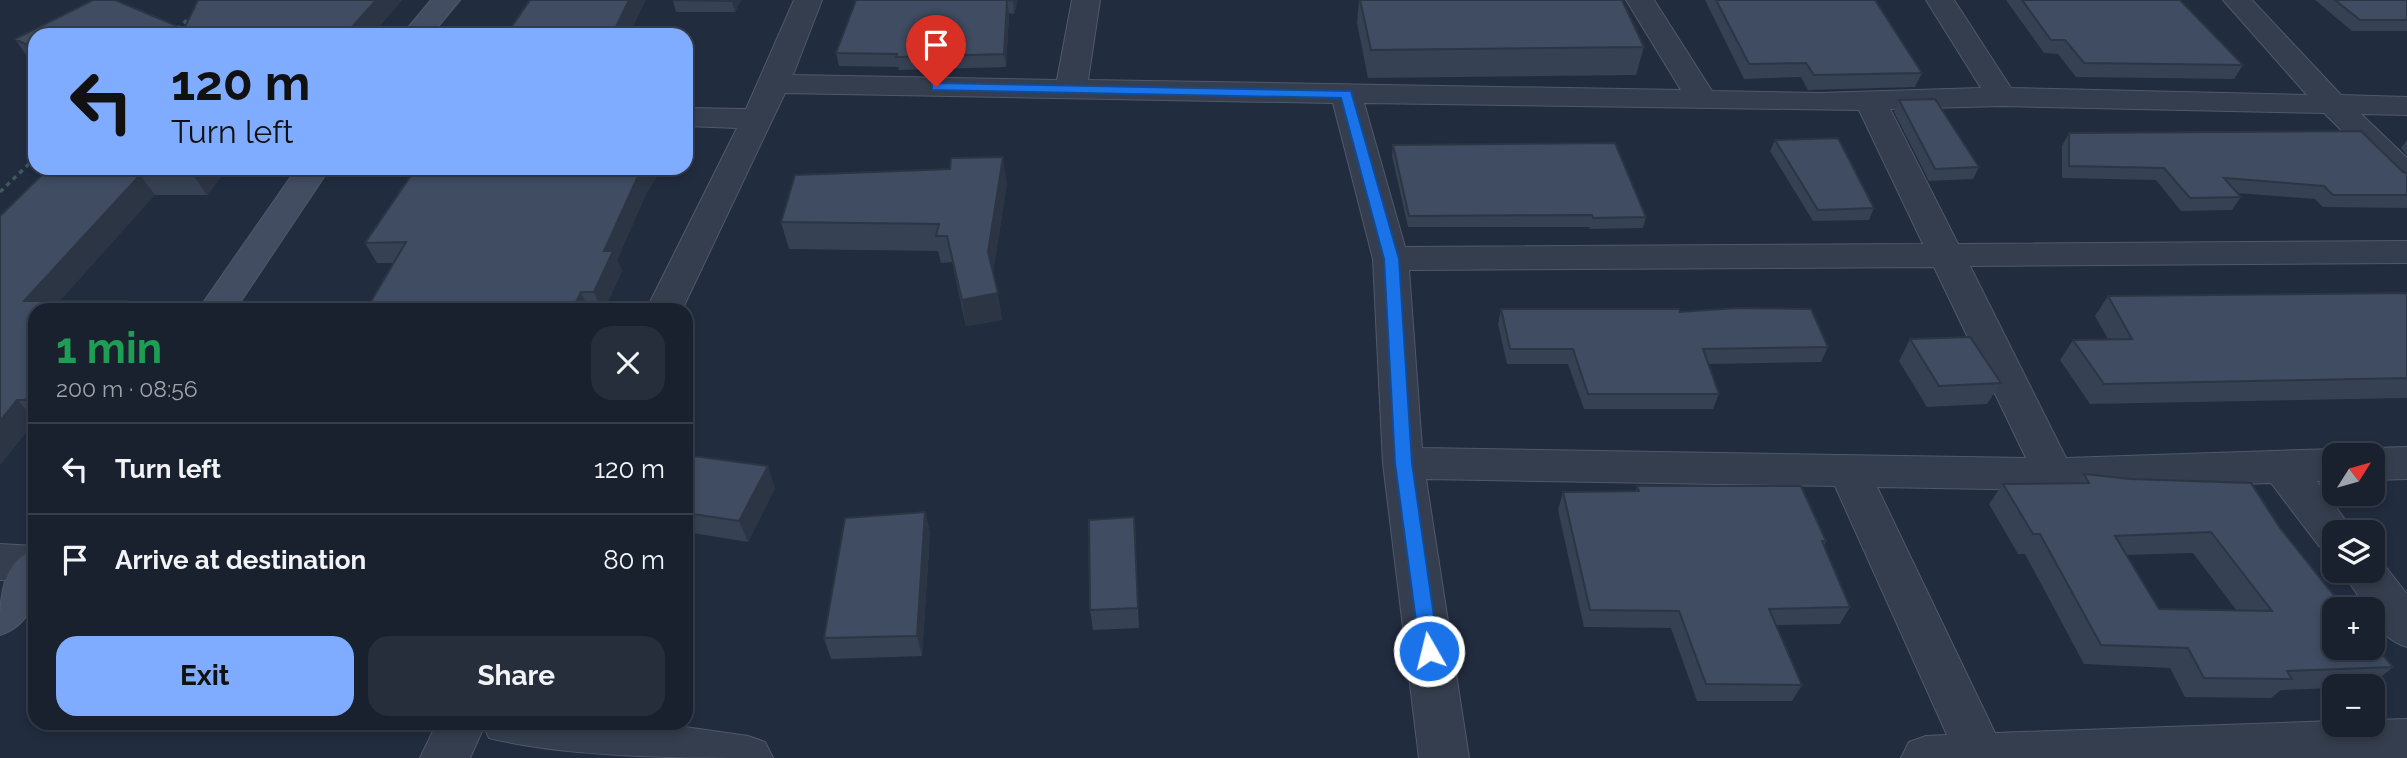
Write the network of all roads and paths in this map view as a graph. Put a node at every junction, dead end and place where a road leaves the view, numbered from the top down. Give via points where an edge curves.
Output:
1 (446, 0) edge
2 (808, 0) edge
3 (1086, 0) edge
4 (1640, 0) edge
5 (1940, 0) edge
6 (2237, 0) edge
7 (200, 9) edge
8 (178, 28) edge
9 (422, 28) edge
10 (774, 84) junction
11 (1071, 89) junction
12 (1346, 94) junction
13 (2002, 97) junction
14 (1702, 100) junction
15 (1870, 100) junction
16 (2331, 103) junction
17 (2407, 106) edge
18 (693, 117) edge
19 (757, 119) junction
20 (28, 165) edge
21 (309, 175) edge
22 (2407, 176) edge
23 (0, 192) edge
24 (2407, 252) edge
25 (1948, 255) junction
26 (1391, 259) junction
27 (221, 303) edge
28 (667, 303) edge
29 (1403, 463) junction
30 (2407, 463) edge
31 (2385, 464) edge
32 (2322, 465) edge
33 (2283, 467) junction
34 (1848, 470) junction
35 (2054, 474) junction
36 (2323, 520) edge
37 (0, 562) edge
38 (28, 565) edge
39 (28, 576) edge
40 (2373, 583) edge
41 (0, 616) edge
42 (2407, 628) edge
43 (459, 730) edge
44 (554, 730) edge
45 (2407, 741) edge
46 (1981, 756) junction
47 (445, 758) edge
48 (748, 758) edge
49 (1444, 758) edge
50 (1926, 758) edge

1 - 9 street
2 - 10 street
3 - 11 street
4 - 14 street
5 - 13 street
6 - 16 street
7 - 8 path
10 - 11 street
10 - 19 street
11 - 12 street
12 - 14 street
12 - 26 street
13 - 15 street
13 - 16 street
14 - 15 street
15 - 25 street
16 - 17 street
16 - 22 street
18 - 19 street
19 - 28 street
20 - 23 path
21 - 27 street
24 - 25 street
25 - 26 street
25 - 35 street
26 - 29 street
29 - 34 street
29 - 49 street
30 - 31 street
32 - 33 street
33 - 35 street
33 - 36 street
34 - 35 street
34 - 46 street
37 - 38 street
39 - 41 street
40 - 42 street
43 - 47 street
44 - 48 street
45 - 46 street
46 - 50 street

